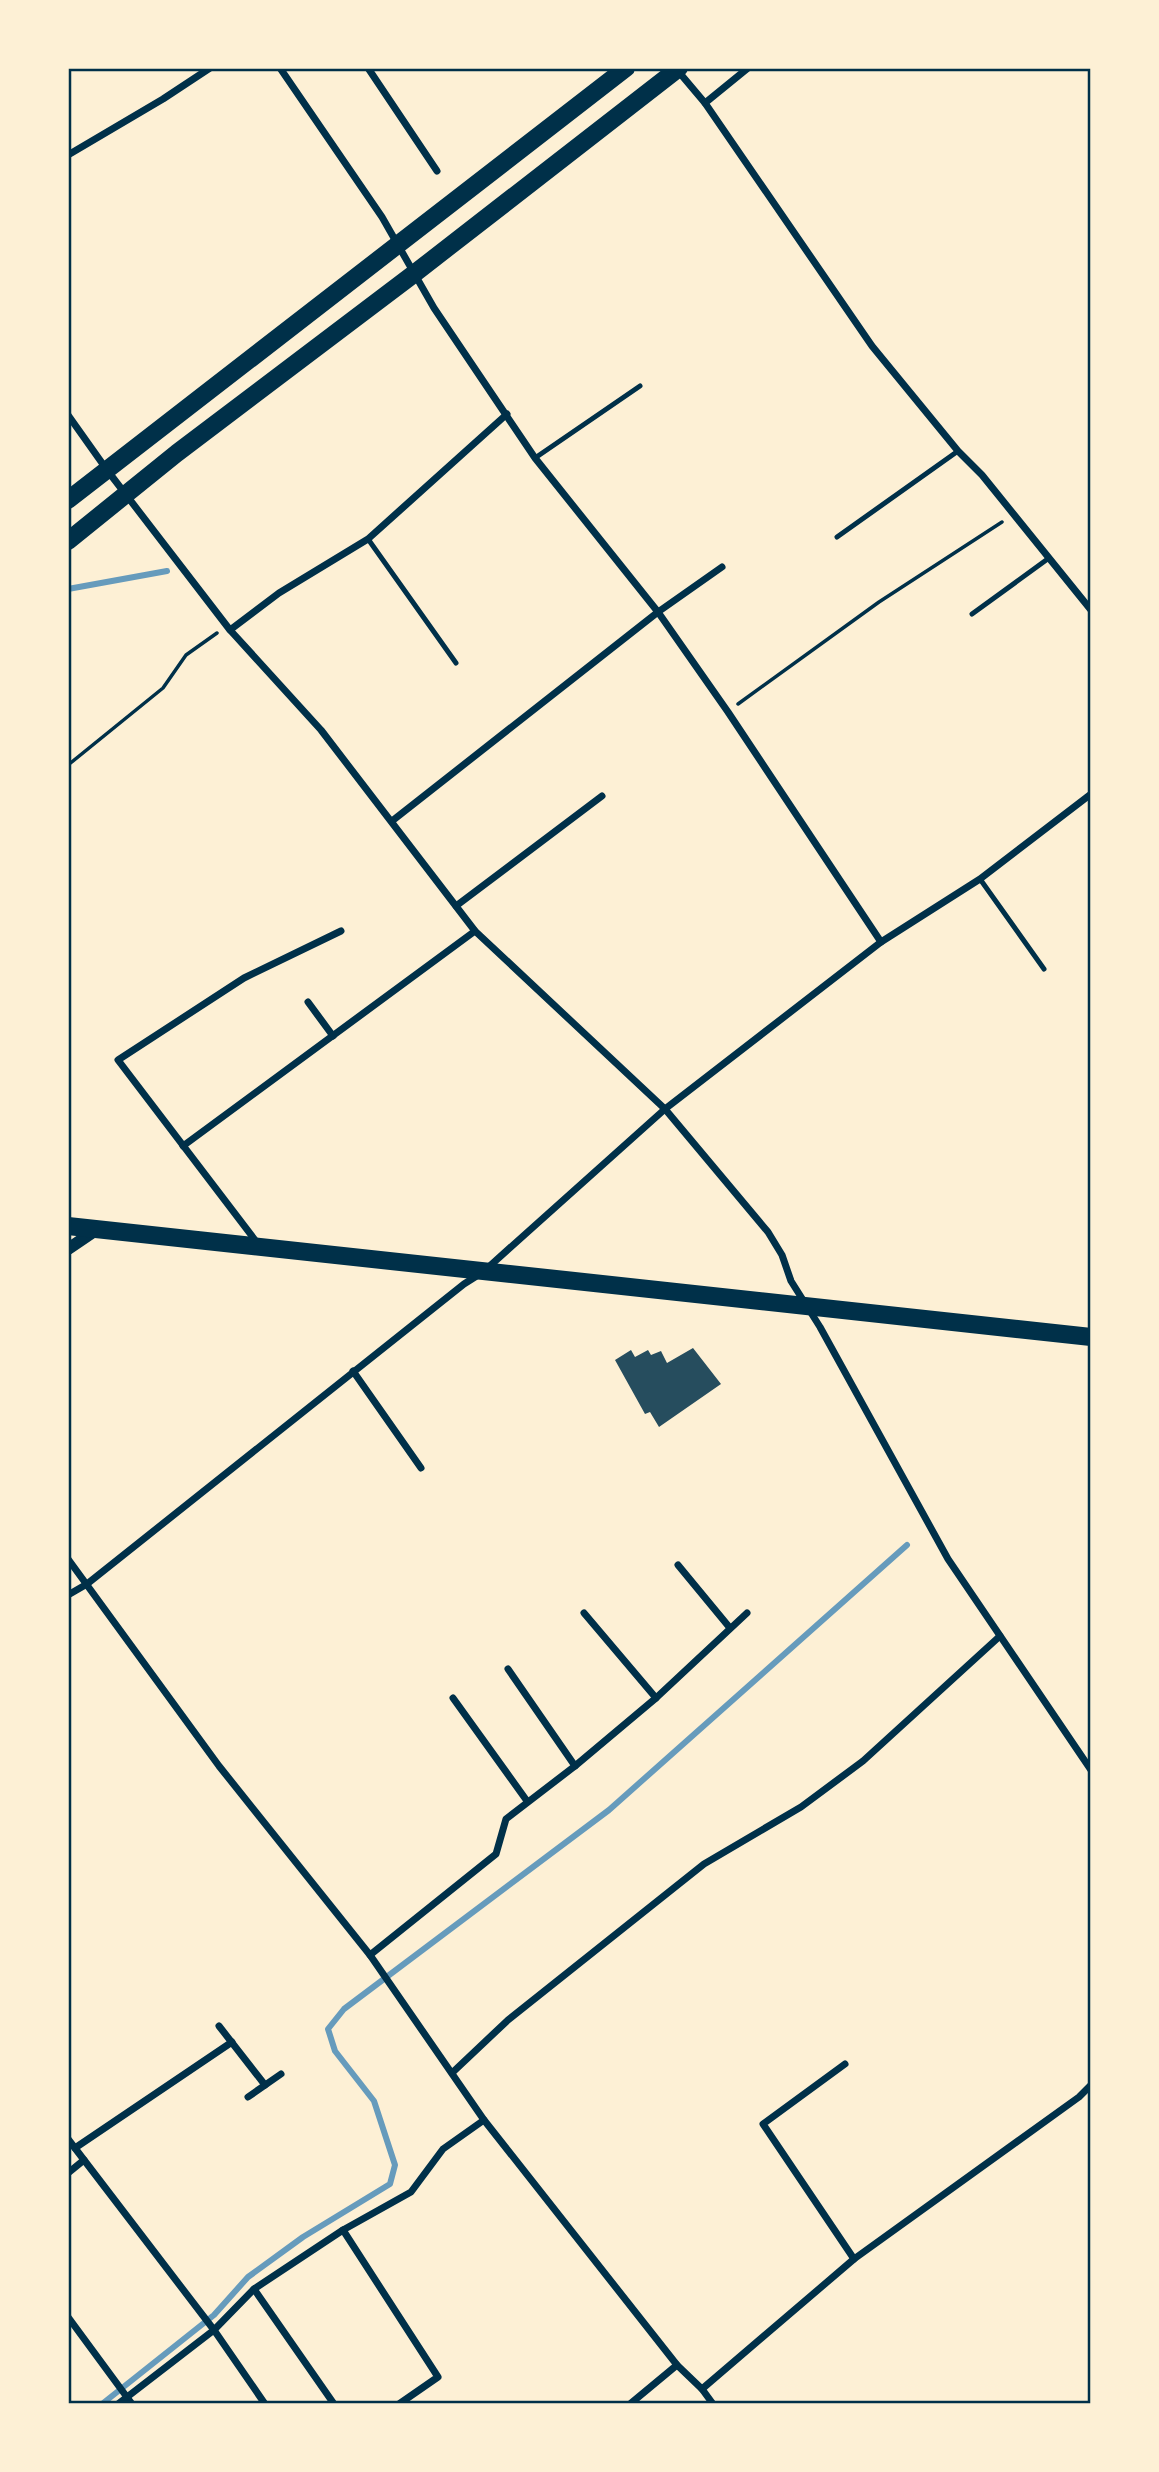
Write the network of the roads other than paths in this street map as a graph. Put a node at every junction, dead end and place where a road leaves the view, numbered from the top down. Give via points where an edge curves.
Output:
1 (210, 68) edge
2 (279, 68) edge
3 (368, 68) edge
4 (626, 68) edge
5 (748, 68) edge
6 (677, 69) edge
7 (705, 103) junction
8 (68, 155) edge
9 (437, 171) dead end
10 (397, 245) junction
11 (415, 273) junction
12 (640, 386) dead end
13 (507, 414) junction
14 (68, 415) edge
15 (958, 451) junction
16 (536, 458) junction
17 (107, 470) junction
18 (128, 495) junction
19 (68, 500) edge
20 (837, 537) dead end
21 (368, 539) junction
22 (68, 541) edge
23 (1049, 558) junction
24 (722, 567) dead end
25 (1091, 610) edge
26 (658, 612) junction
27 (972, 614) dead end
28 (229, 628) junction
29 (456, 663) dead end
30 (1091, 794) edge
31 (603, 796) dead end
32 (391, 821) junction
33 (979, 879) junction
34 (456, 906) junction
35 (475, 931) junction
36 (341, 932) dead end
37 (881, 942) junction
38 (1044, 969) dead end
39 (308, 1002) dead end
40 (332, 1036) junction
41 (665, 1109) junction
42 (183, 1146) junction
43 (68, 1226) edge
44 (96, 1230) junction
45 (260, 1247) junction
46 (68, 1250) edge
47 (483, 1272) junction
48 (806, 1307) junction
49 (1091, 1337) edge
50 (353, 1371) junction
51 (421, 1468) dead end
52 (68, 1559) edge
53 (678, 1565) dead end
54 (87, 1584) junction
55 (68, 1595) edge
56 (584, 1613) dead end
57 (747, 1613) dead end
58 (730, 1628) junction
59 (1000, 1636) junction
60 (508, 1670) dead end
61 (453, 1698) dead end
62 (656, 1698) junction
63 (575, 1766) junction
64 (1091, 1770) edge
65 (527, 1801) junction
66 (370, 1955) junction
67 (219, 2026) dead end
68 (232, 2042) junction
69 (845, 2064) dead end
70 (453, 2072) junction
71 (281, 2074) dead end
72 (265, 2085) junction
73 (1091, 2085) edge
74 (248, 2097) dead end
75 (484, 2120) junction
76 (68, 2139) edge
77 (75, 2148) junction
78 (84, 2160) junction
79 (68, 2173) edge
80 (343, 2230) junction
81 (854, 2259) junction
82 (254, 2289) junction
83 (68, 2317) edge
84 (214, 2330) junction
85 (677, 2365) junction
86 (702, 2389) junction
87 (130, 2400) edge
88 (118, 2404) edge
89 (265, 2404) edge
90 (334, 2404) edge
91 (399, 2404) edge
92 (630, 2404) edge
93 (713, 2404) edge

1 - 8 street
2 - 10 street
3 - 9 street
4 - 10 main road
5 - 7 street
6 - 7 street
6 - 11 main road
7 - 15 street via 872,346
10 - 11 street
10 - 17 main road
11 - 13 street
11 - 18 main road
12 - 16 lane
13 - 16 street
13 - 21 street
14 - 17 street
15 - 20 lane
15 - 23 street
16 - 26 street
17 - 18 street
17 - 19 main road
18 - 22 main road
18 - 28 street
21 - 28 street
21 - 29 lane
23 - 25 street
23 - 27 lane
24 - 26 street
26 - 32 street
26 - 37 street
28 - 32 street via 321,730
30 - 33 street
31 - 34 street
32 - 34 street
33 - 37 street
33 - 38 lane
34 - 35 street
35 - 40 street
35 - 41 street
36 - 42 street via 244,978 118,1060
37 - 41 street
39 - 40 street
40 - 42 street
41 - 47 street
41 - 48 street via 768,1232
42 - 45 street
43 - 44 main road
44 - 45 main road
44 - 46 street
45 - 47 main road
47 - 48 main road
47 - 50 street
48 - 49 main road
48 - 59 street via 948,1559
50 - 51 street
50 - 54 street
52 - 54 street
53 - 58 street
54 - 55 street
54 - 66 street via 219,1766
56 - 62 street
57 - 58 street
58 - 62 street
59 - 64 street
59 - 70 street via 863,1760 801,1807 704,1864 508,2020
60 - 63 street
61 - 65 street
62 - 63 street
63 - 65 street
65 - 66 street via 506,1819 496,1854
66 - 70 street
67 - 68 street
68 - 72 street
68 - 77 street
69 - 81 street via 763,2124
70 - 75 street
71 - 72 street
72 - 74 street
73 - 81 street
75 - 80 street via 443,2149 411,2192
75 - 85 street
76 - 77 street
77 - 78 street
78 - 79 street
78 - 84 street
80 - 82 street
80 - 91 street via 438,2377
81 - 86 street
82 - 84 street
82 - 90 street
83 - 87 street
84 - 87 street
84 - 89 street
85 - 86 street
85 - 92 street
86 - 93 street
87 - 88 street

